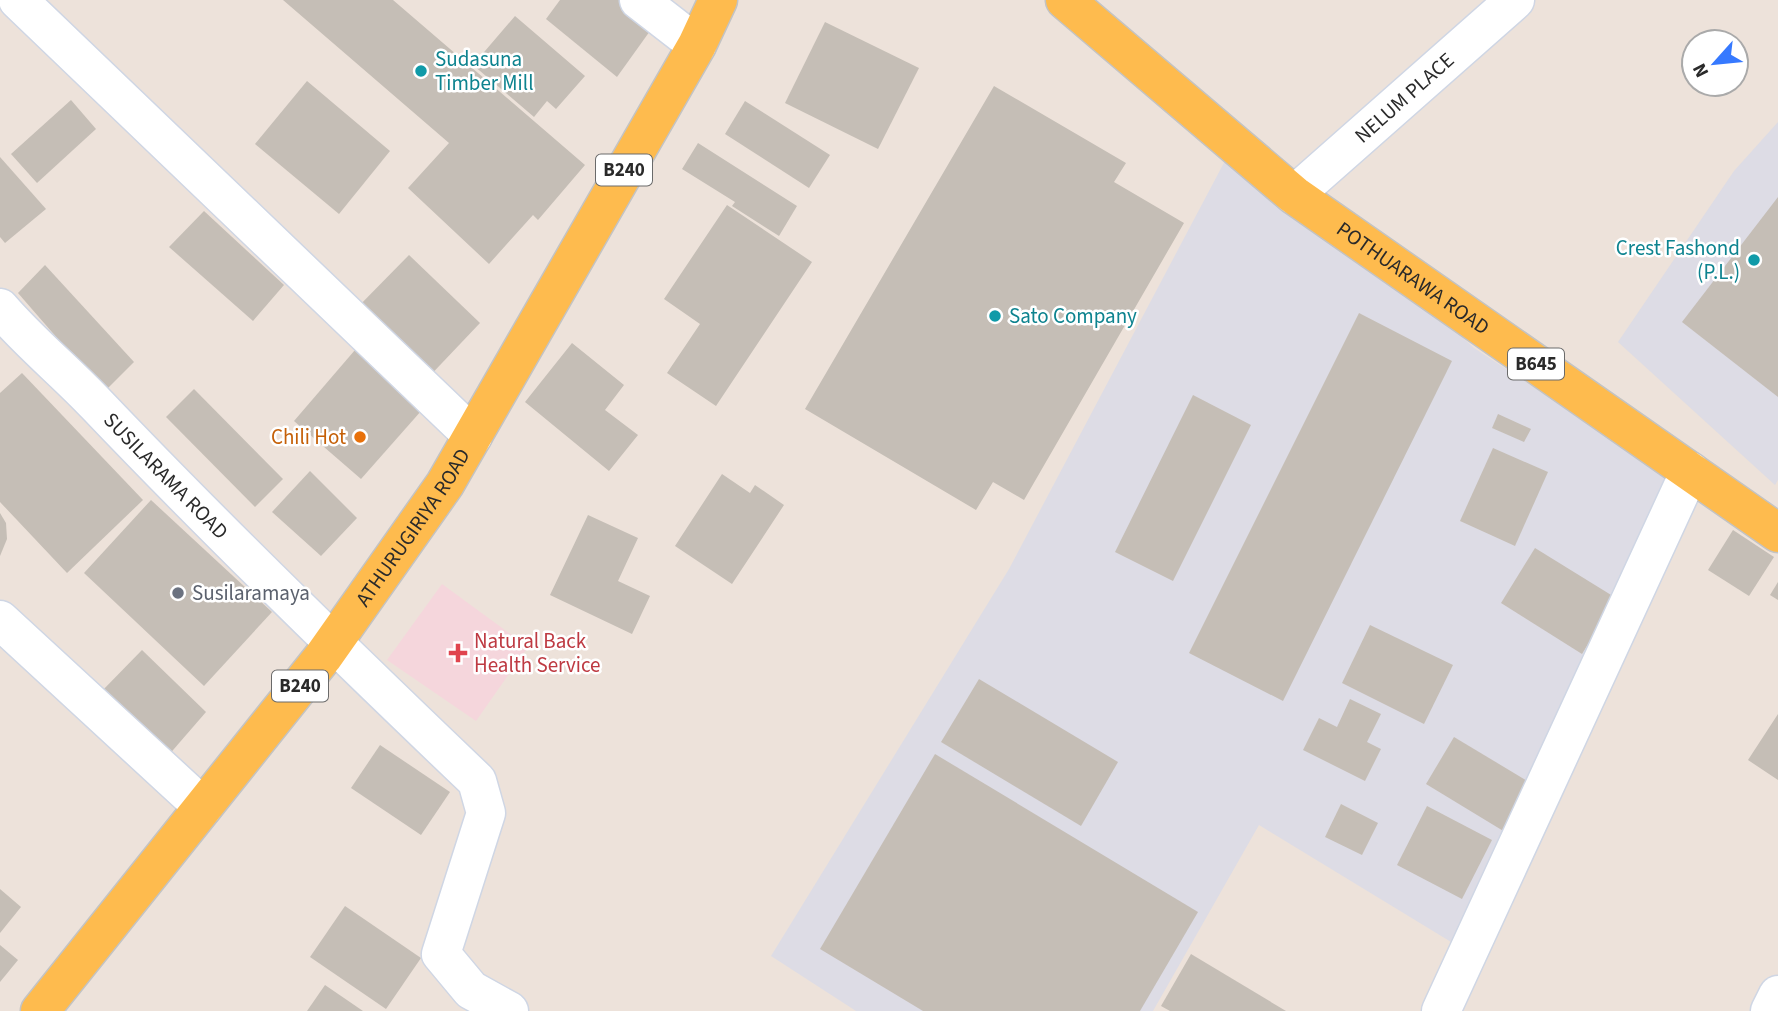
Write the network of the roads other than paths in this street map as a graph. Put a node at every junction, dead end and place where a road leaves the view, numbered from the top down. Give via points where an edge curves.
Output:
1 (18, 0) edge
2 (639, 0) edge
3 (718, 0) edge
4 (1065, 0) edge
5 (1515, 0) edge
6 (697, 45) junction
7 (1294, 195) junction
8 (0, 308) edge
9 (473, 436) junction
10 (1690, 471) junction
11 (1778, 533) edge
12 (0, 620) edge
13 (333, 644) junction
14 (203, 807) junction
15 (1778, 995) edge
16 (40, 1011) edge
17 (509, 1011) edge
18 (1441, 1011) edge
19 (1770, 1011) edge

1 - 9 street
2 - 6 street
3 - 6 main road, ATHURUGIRIYA ROAD / B240
4 - 7 main road, POTHUARAWA ROAD / B645
5 - 7 street, NELUM PLACE
6 - 9 main road, ATHURUGIRIYA ROAD / B240
7 - 10 main road, POTHUARAWA ROAD / B645
8 - 13 street, SUSILARAMA ROAD
9 - 13 main road, ATHURUGIRIYA ROAD / B240 via 445,484
10 - 11 main road, POTHUARAWA ROAD / B645
10 - 18 street
12 - 14 street
13 - 14 main road, ATHURUGIRIYA ROAD / B240
13 - 17 street, SUSILARAMA ROAD via 477,781 486,813 442,954 471,990
14 - 16 main road, ATHURUGIRIYA ROAD / B240
15 - 19 street

